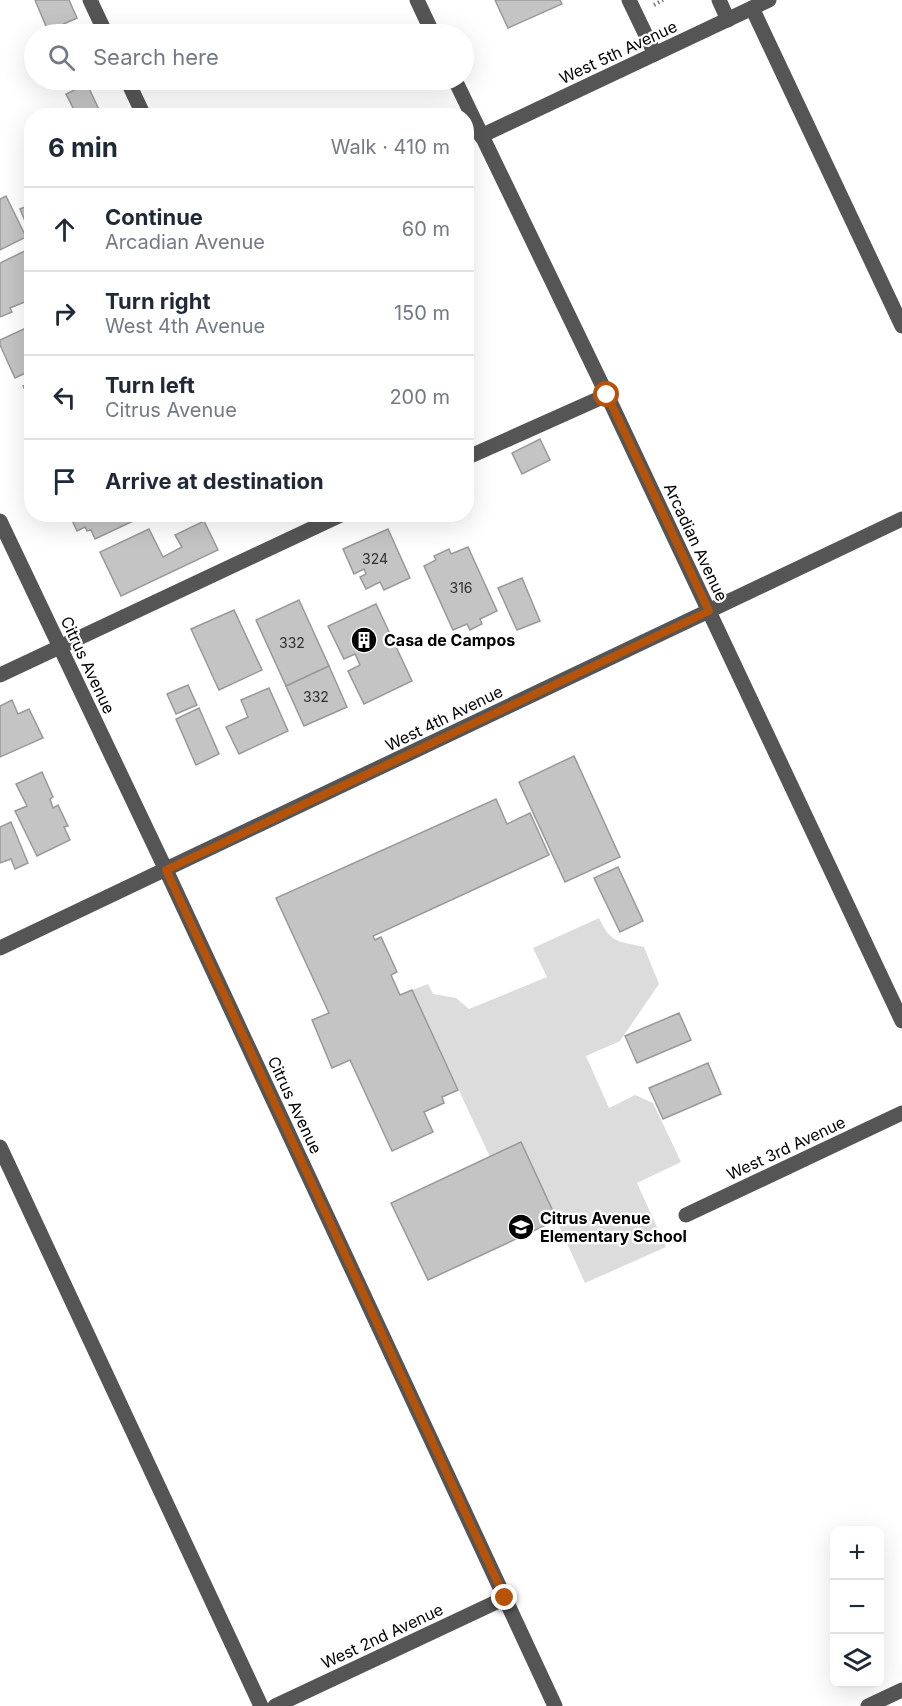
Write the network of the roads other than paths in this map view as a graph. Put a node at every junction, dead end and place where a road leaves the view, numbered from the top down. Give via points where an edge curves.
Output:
1 (90, 0) edge
2 (417, 0) edge
3 (629, 0) edge
4 (719, 0) edge
5 (769, 0) edge
6 (752, 8) junction
7 (728, 20) junction
8 (101, 24) edge
9 (428, 24) edge
10 (655, 54) junction
11 (132, 90) edge
12 (459, 90) edge
13 (140, 108) edge
14 (468, 108) edge
15 (474, 121) edge
16 (481, 136) junction
17 (902, 326) edge
18 (607, 395) junction
19 (474, 454) edge
20 (902, 519) edge
21 (0, 520) edge
22 (323, 522) edge
23 (709, 611) junction
24 (59, 646) junction
25 (0, 675) edge
26 (166, 870) junction
27 (0, 948) edge
28 (902, 1021) edge
29 (902, 1113) edge
30 (0, 1147) edge
31 (686, 1215) dead end
32 (505, 1598) junction
33 (897, 1697) edge
34 (261, 1706) edge
35 (275, 1706) edge
36 (555, 1706) edge
37 (868, 1706) edge

1 - 8 street
2 - 9 street
3 - 10 street
4 - 7 street
5 - 6 street, West 5th Avenue
6 - 7 street, West 5th Avenue
6 - 17 street
7 - 10 street, West 5th Avenue
10 - 16 street, West 5th Avenue
11 - 13 street
12 - 14 street, Arcadian Avenue
15 - 16 street, Arcadian Avenue
16 - 18 street, Arcadian Avenue
18 - 19 street
18 - 23 street, Arcadian Avenue
20 - 23 street, West 4th Avenue
21 - 24 street, Citrus Avenue
22 - 24 street
23 - 26 street, West 4th Avenue
23 - 28 street, Arcadian Avenue
24 - 25 street
24 - 26 street, Citrus Avenue
26 - 27 street, West 4th Avenue
26 - 32 street, Citrus Avenue
29 - 31 street, West 3rd Avenue
30 - 34 street
32 - 35 street, West 2nd Avenue
32 - 36 street, Citrus Avenue
33 - 37 street

